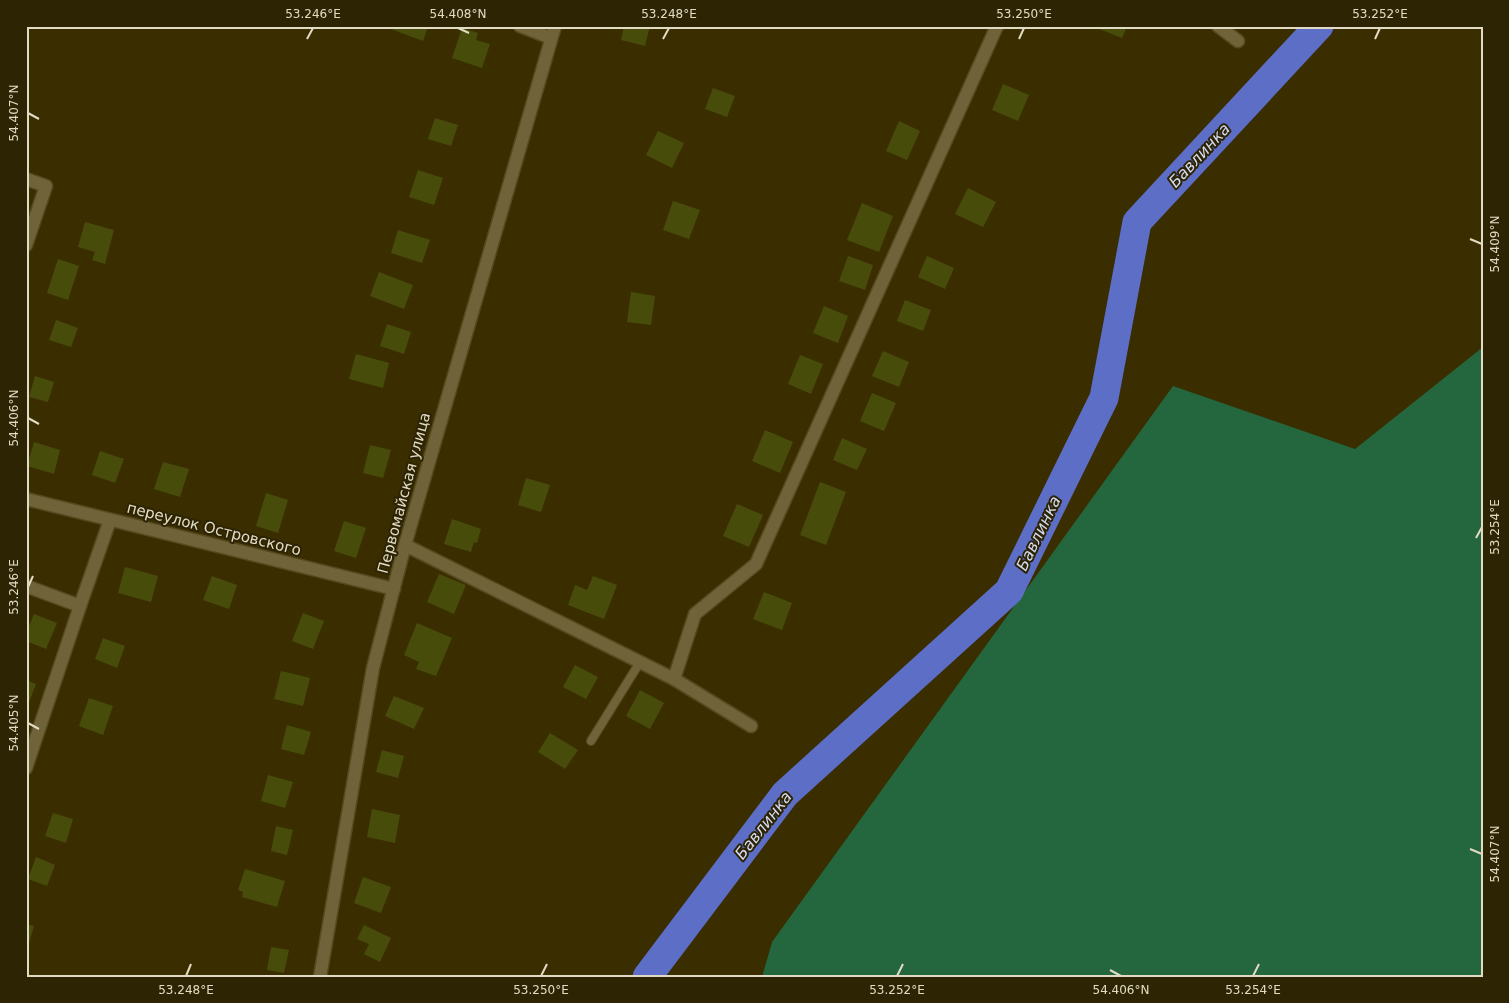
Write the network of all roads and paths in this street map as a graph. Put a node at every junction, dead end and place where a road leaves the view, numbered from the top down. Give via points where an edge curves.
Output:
1 (520, 26) edge
2 (997, 26) edge
3 (1218, 26) edge
4 (553, 32) edge
5 (1238, 41) dead end
6 (26, 179) edge
7 (26, 245) edge
8 (26, 499) edge
9 (110, 520) junction
10 (404, 545) junction
11 (26, 586) edge
12 (394, 589) junction
13 (80, 606) junction
14 (640, 662) junction
15 (674, 679) junction
16 (751, 726) dead end
17 (591, 741) dead end
18 (26, 768) edge
19 (320, 977) edge

1 - 4 street
2 - 15 street via 756,564 695,614
3 - 5 street
4 - 10 street, Первомайская улица
6 - 7 street via 46,186
8 - 9 street, переулок Островского
9 - 12 street, переулок Островского
9 - 13 street
10 - 12 street, Первомайская улица
10 - 14 street
11 - 13 street
12 - 19 street, Первомайская улица via 373,668
13 - 18 street
14 - 15 street
14 - 17 lane
15 - 16 street

